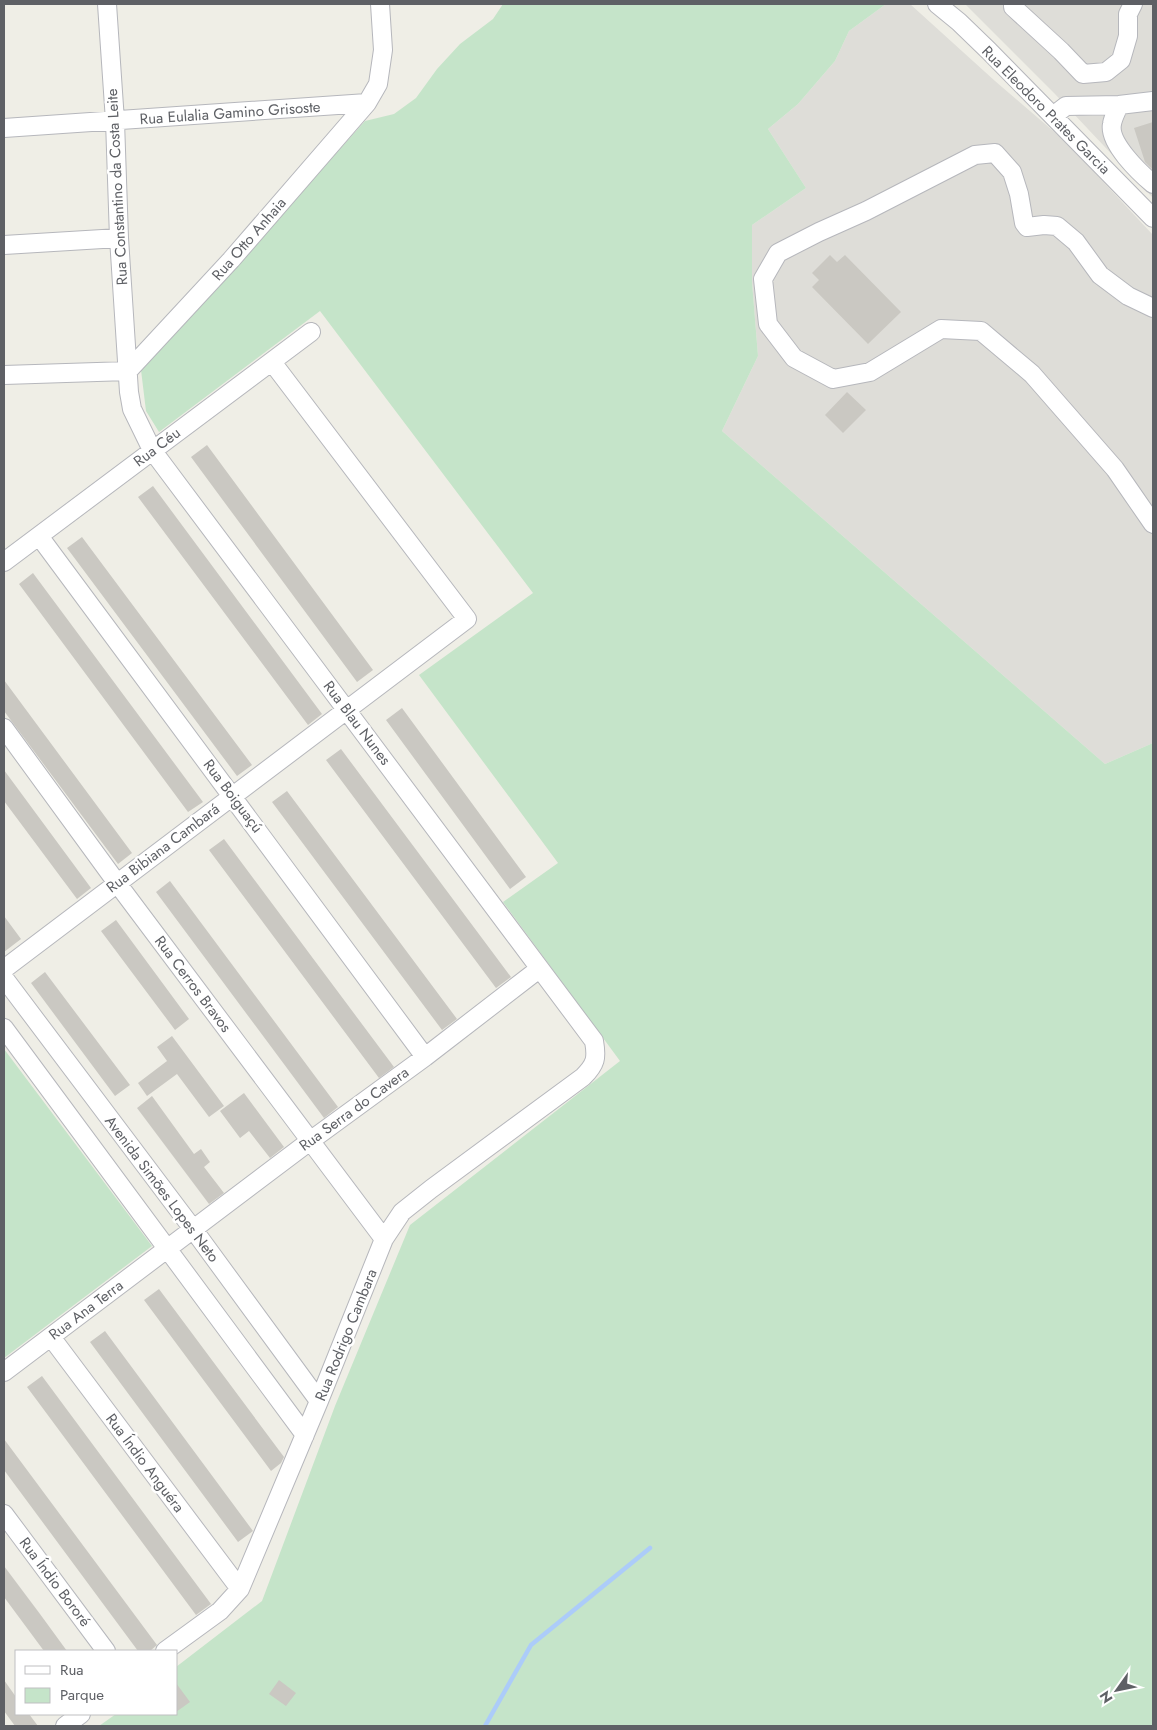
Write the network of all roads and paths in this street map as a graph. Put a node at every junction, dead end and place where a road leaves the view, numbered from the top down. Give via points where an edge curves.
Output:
1 (107, 4) edge
2 (380, 4) edge
3 (937, 4) edge
4 (1133, 4) edge
5 (1012, 5) edge
6 (1153, 101) edge
7 (367, 103) junction
8 (1119, 105) junction
9 (1053, 116) junction
10 (115, 121) junction
11 (4, 128) edge
12 (1153, 184) edge
13 (1153, 218) edge
14 (119, 238) junction
15 (4, 245) edge
16 (1153, 308) edge
17 (311, 332) dead end
18 (272, 362) junction
19 (128, 371) junction
20 (4, 375) edge
21 (152, 450) junction
22 (1153, 524) edge
23 (39, 536) junction
24 (4, 562) edge
25 (348, 710) junction
26 (4, 728) edge
27 (233, 796) junction
28 (117, 883) junction
29 (4, 969) edge
30 (539, 969) junction
31 (4, 978) edge
32 (4, 1028) edge
33 (425, 1057) junction
34 (591, 1069) joint
35 (310, 1141) junction
36 (192, 1229) junction
37 (384, 1239) junction
38 (168, 1248) junction
39 (50, 1337) junction
40 (4, 1372) edge
41 (319, 1401) junction
42 (305, 1435) junction
43 (4, 1514) edge
44 (240, 1589) junction
45 (105, 1650) edge
46 (166, 1650) edge
47 (80, 1715) edge
48 (65, 1726) edge

1 - 10 street, Rua Constantino da Costa Leite
2 - 7 street, Rua Otto Anhaia via 383,50 378,84
3 - 9 street, Rua Eleodoro Prates Garcia
4 - 5 street via 1128,14 1128,36 1121,60 1106,72 1083,74
6 - 8 street
7 - 10 street, Rua Eulalia Gamino Grisoste
7 - 19 street, Rua Otto Anhaia via 231,260
8 - 9 street via 1066,106
8 - 12 street via 1112,125 1114,137 1139,172
9 - 13 street, Rua Eleodoro Prates Garcia
10 - 11 street, Rua Eulalia Gamino Grisoste
10 - 14 street, Rua Constantino da Costa Leite
14 - 15 street
14 - 19 street, Rua Constantino da Costa Leite
16 - 22 street via 1128,296 1100,276 1076,242 1057,226 1026,227 1012,172 995,152 974,155 778,253 763,279 768,324 794,358 833,379 870,372 941,329 981,331 1032,374 1115,469
17 - 18 street, Rua Céu
18 - 21 street, Rua Céu
18 - 25 street, Rua Bibiana Cambará via 467,620
19 - 20 street
19 - 21 street, Rua Blau Nunes via 132,409
21 - 23 street, Rua Céu
21 - 25 street, Rua Blau Nunes
23 - 24 street, Rua Céu
23 - 27 street, Rua Boiguaçú
25 - 27 street, Rua Bibiana Cambará
25 - 30 street, Rua Blau Nunes
26 - 28 street, Rua Cerros Bravos
27 - 28 street, Rua Bibiana Cambará
27 - 33 street, Rua Boiguaçú
28 - 29 street, Rua Bibiana Cambará
28 - 35 street, Rua Cerros Bravos
30 - 33 street, Rua Serra do Cavera
30 - 34 street, Rua Blau Nunes via 594,1041 597,1055
31 - 36 street, Avenida Simões Lopes Neto
32 - 38 street, Avenida Simões Lopes Neto
33 - 35 street, Rua Serra do Cavera
34 - 37 street, Rua Rodrigo Cambara via 402,1212
35 - 36 street, Rua Serra do Cavera
35 - 37 street, Rua Cerros Bravos
36 - 38 street, Rua Serra do Cavera
36 - 41 street, Avenida Simões Lopes Neto
37 - 41 street, Rua Rodrigo Cambara
38 - 39 street, Rua Ana Terra
38 - 42 street, Avenida Simões Lopes Neto
39 - 40 street, Rua Ana Terra
39 - 44 street, Rua Índio Anguéra
41 - 42 street, Rua Rodrigo Cambara
42 - 44 street, Rua Rodrigo Cambara
43 - 45 street, Rua Índio Bororé
44 - 46 street, Rua Rodrigo Cambara via 220,1611
47 - 48 street

